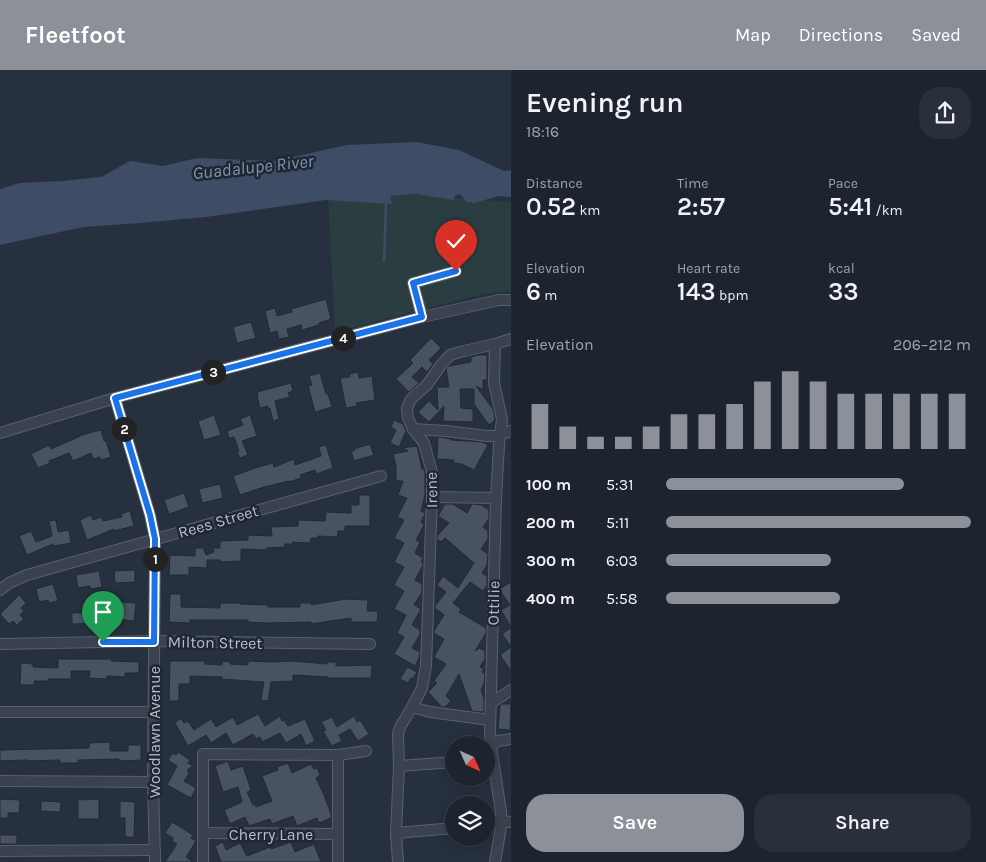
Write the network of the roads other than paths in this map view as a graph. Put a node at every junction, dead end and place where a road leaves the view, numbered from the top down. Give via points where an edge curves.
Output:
1 (456, 271) dead end
2 (511, 300) edge
3 (422, 317) junction
4 (511, 339) edge
5 (495, 344) junction
6 (115, 398) junction
7 (413, 429) junction
8 (511, 431) edge
9 (0, 433) edge
10 (500, 435) junction
11 (381, 476) dead end
12 (432, 497) junction
13 (496, 498) junction
14 (155, 539) junction
15 (0, 590) edge
16 (154, 642) junction
17 (0, 644) edge
18 (370, 644) dead end
19 (511, 690) edge
20 (491, 703) junction
21 (412, 708) junction
22 (0, 712) edge
23 (154, 712) junction
24 (490, 720) junction
25 (489, 736) edge
26 (511, 739) edge
27 (495, 743) edge
28 (366, 751) dead end
29 (338, 755) junction
30 (445, 763) edge
31 (399, 766) junction
32 (495, 780) edge
33 (0, 781) edge
34 (153, 782) junction
35 (506, 822) edge
36 (445, 829) edge
37 (396, 832) junction
38 (204, 834) junction
39 (338, 834) junction
40 (154, 850) junction
41 (0, 851) edge
42 (155, 862) edge
43 (203, 862) edge
44 (338, 862) edge
45 (398, 862) edge
46 (495, 862) edge

1 - 3 street via 413,283
2 - 3 street
3 - 6 street
4 - 5 street, Irene
5 - 7 street, Irene via 450,355 407,408
5 - 10 street, Ottilie via 494,383 502,420
6 - 9 street
6 - 14 street, Woodlawn Avenue
7 - 10 street
7 - 12 street, Irene via 424,443 432,472
8 - 10 street
10 - 13 street, Ottilie
11 - 14 street, Rees Street
12 - 13 street
12 - 21 street, Irene via 426,666 422,688
13 - 20 street, Ottilie
14 - 15 street, Rees Street via 27,575
14 - 16 street, Woodlawn Avenue
16 - 17 street, Milton Street
16 - 18 street, Milton Street
16 - 23 street, Woodlawn Avenue
19 - 20 street
20 - 24 street, Ottilie
21 - 24 street
21 - 31 street, Irene via 398,734
22 - 23 street
23 - 34 street, Woodlawn Avenue
24 - 25 street, Ottilie
26 - 27 street
28 - 29 street
29 - 38 street via 203,754
29 - 39 street
30 - 31 street
31 - 37 street, Irene
32 - 35 street, Ottilie
33 - 34 street
34 - 40 street, Woodlawn Avenue
35 - 46 street, Ottilie
36 - 37 street
37 - 45 street, Irene
38 - 39 street, Cherry Lane
38 - 43 street
39 - 44 street
40 - 41 street
40 - 42 street, Woodlawn Avenue

